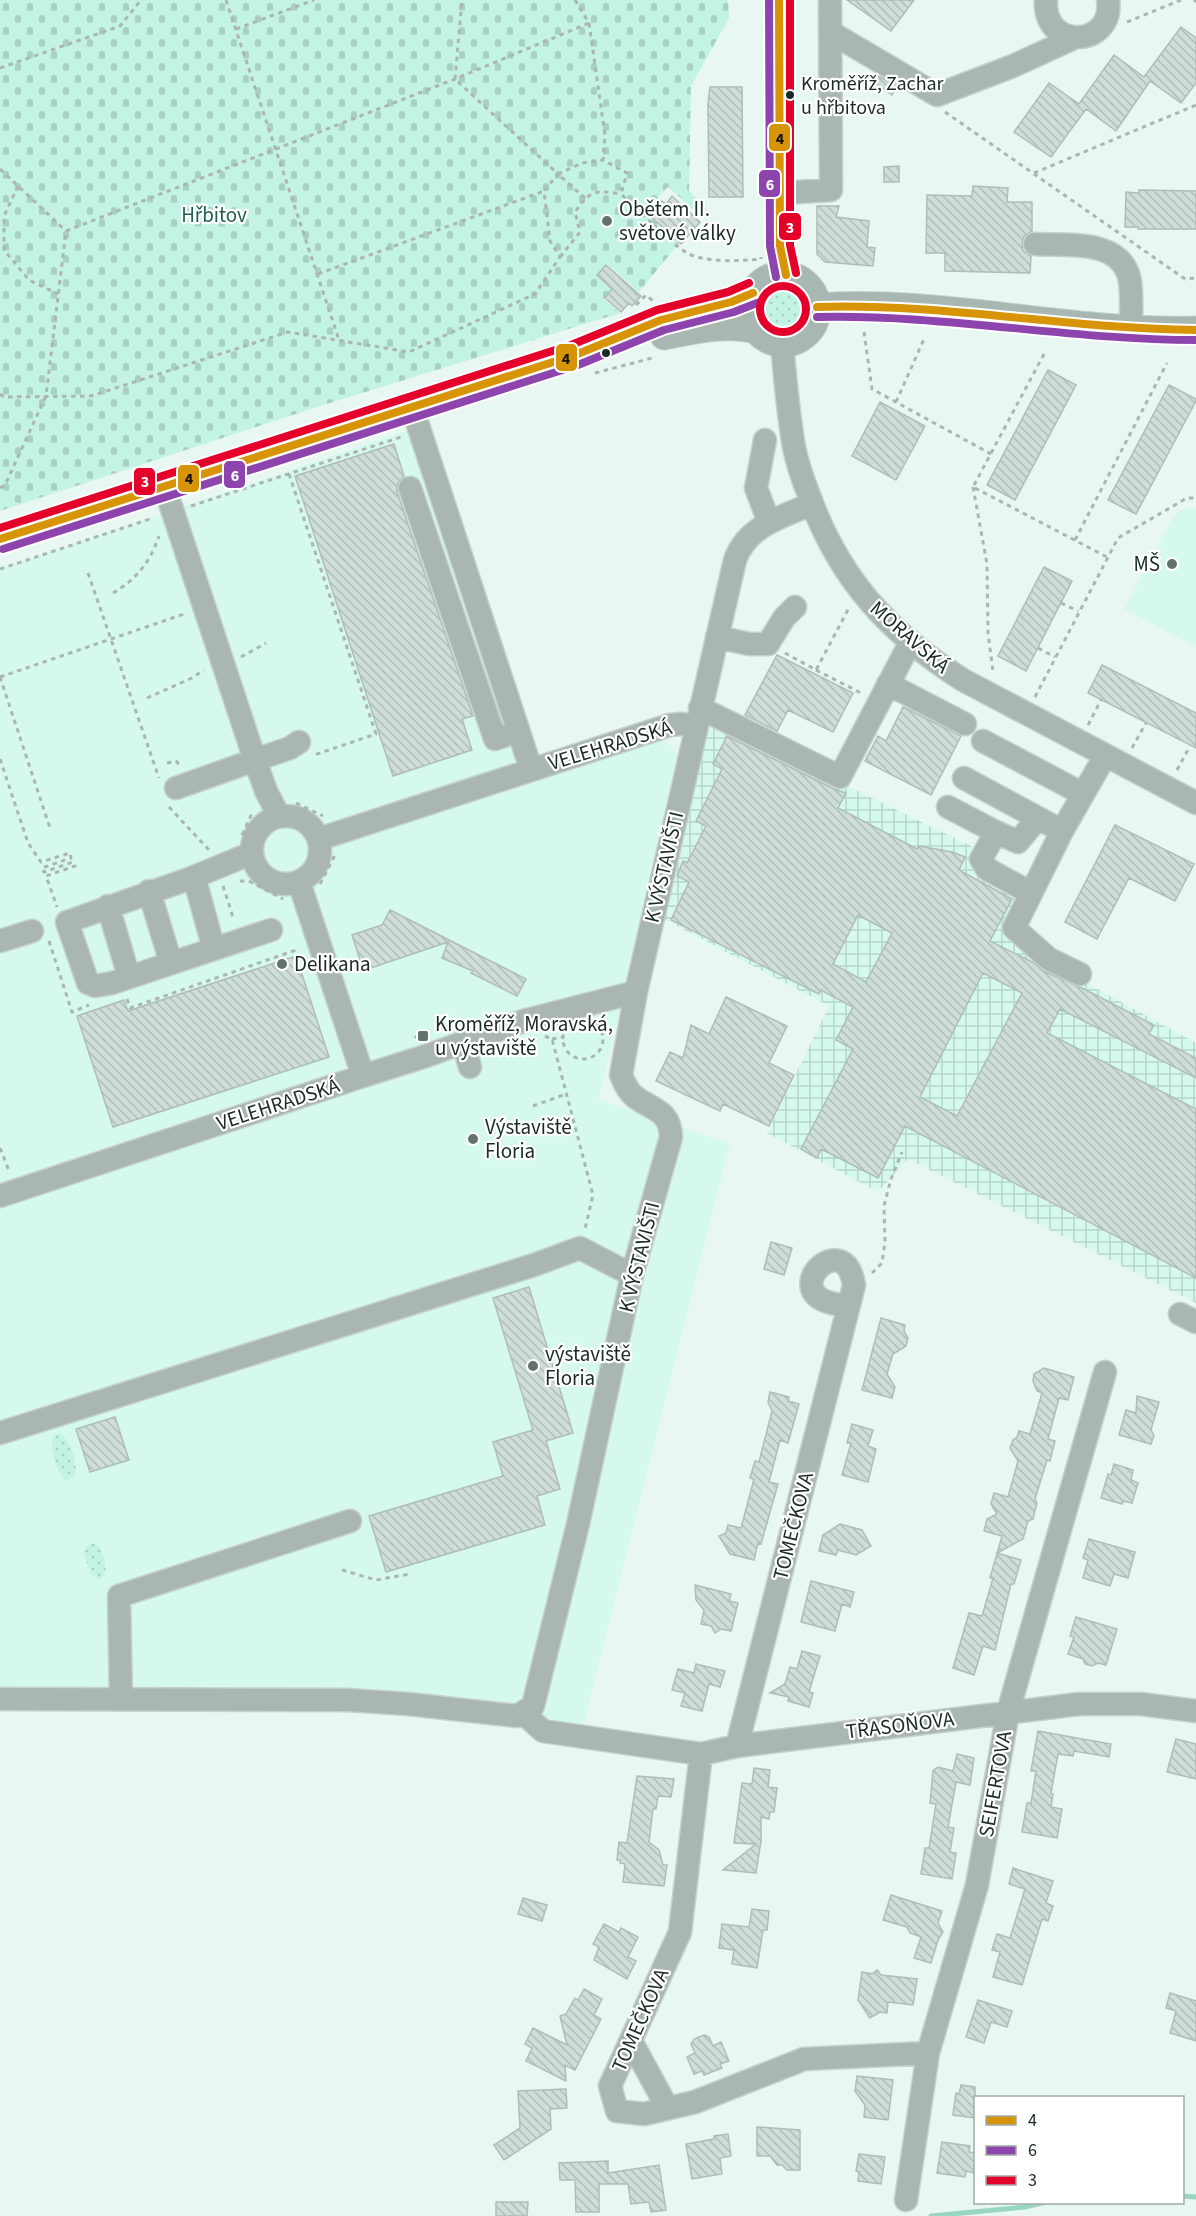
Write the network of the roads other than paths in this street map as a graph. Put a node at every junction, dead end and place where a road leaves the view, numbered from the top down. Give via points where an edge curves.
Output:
1 (779, 0) edge
2 (830, 0) edge
3 (1046, 0) edge
4 (1108, 0) edge
5 (830, 32) junction
6 (1074, 38) junction
7 (780, 193) junction
8 (1035, 244) dead end
9 (786, 275) junction
10 (753, 293) junction
11 (817, 308) junction
12 (1131, 328) junction
13 (756, 330) junction
14 (1196, 330) edge
15 (782, 343) junction
16 (575, 355) junction
17 (412, 407) junction
18 (765, 440) dead end
19 (164, 485) junction
20 (410, 488) dead end
21 (812, 504) junction
22 (769, 522) junction
23 (0, 539) edge
24 (795, 607) dead end
25 (717, 637) junction
26 (910, 643) junction
27 (883, 693) junction
28 (698, 717) junction
29 (965, 724) dead end
30 (518, 731) junction
31 (983, 741) dead end
32 (305, 749) road end
33 (1105, 756) junction
34 (255, 760) junction
35 (531, 769) junction
36 (964, 778) dead end
37 (168, 790) road end
38 (1083, 794) junction
39 (1196, 803) edge
40 (948, 807) dead end
41 (285, 808) junction
42 (1038, 818) junction
43 (1062, 831) junction
44 (996, 832) junction
45 (319, 839) junction
46 (245, 848) junction
47 (194, 877) junction
48 (299, 882) junction
49 (149, 891) junction
50 (1031, 893) junction
51 (108, 906) junction
52 (271, 930) dead end
53 (40, 934) road end
54 (0, 941) edge
55 (214, 949) junction
56 (171, 963) junction
57 (1080, 974) dead end
58 (126, 985) junction
59 (636, 992) junction
60 (463, 1043) junction
61 (470, 1067) dead end
62 (363, 1076) junction
63 (5, 1187) edge
64 (632, 1275) junction
65 (848, 1306) road end
66 (1105, 1372) dead end
67 (0, 1433) edge
68 (350, 1521) dead end
69 (0, 1700) edge
70 (121, 1700) junction
71 (1196, 1711) edge
72 (1008, 1712) junction
73 (524, 1714) junction
74 (737, 1746) junction
75 (701, 1754) junction
76 (631, 2041) junction
77 (928, 2053) junction
78 (667, 2107) junction
79 (906, 2200) dead end

1 - 7 street
2 - 5 street
3 - 6 street via 1049,21 1055,29
4 - 6 street via 1102,26 1094,33
5 - 6 street via 937,95
5 - 7 street via 831,190
7 - 9 street via 780,246
8 - 12 street via 1097,247 1123,263 1130,282
9 - 10 main road via 767,279
9 - 11 main road via 805,283
10 - 13 main road via 750,312
10 - 16 main road via 661,320
11 - 12 main road via 883,305
11 - 15 main road via 815,321 802,338
12 - 14 main road
13 - 15 main road
13 - 16 main road via 722,326
15 - 21 street, MORAVSKÁ via 795,449
16 - 17 main road
17 - 19 main road
17 - 30 street
18 - 22 street via 756,488
19 - 23 main road
19 - 34 street
20 - 30 street via 495,739
21 - 22 street, K VÝSTAVIŠTI
21 - 26 street, MORAVSKÁ via 831,548 855,586
22 - 25 street, K VÝSTAVIŠTI via 739,549
24 - 25 street via 768,644
25 - 28 street, K VÝSTAVIŠTI
26 - 27 street
26 - 33 street, MORAVSKÁ via 963,680
27 - 28 street via 840,777
27 - 29 street
28 - 35 street, VELEHRADSKÁ
28 - 59 street, K VÝSTAVIŠTI
30 - 35 street
31 - 38 street
32 - 34 street via 285,750
33 - 38 street
33 - 39 street, MORAVSKÁ
34 - 37 street
34 - 41 street via 264,783
35 - 45 street, VELEHRADSKÁ
36 - 42 street
38 - 43 street
40 - 44 street
41 - 45 street via 313,828
41 - 46 street via 267,821
42 - 43 street
42 - 44 street via 1018,842
43 - 50 street
44 - 50 street via 981,859 987,869
45 - 48 street via 318,865
46 - 47 street via 227,877
46 - 48 street via 263,876 286,885
47 - 49 street
47 - 55 street
48 - 62 street, VELEHRADSKÁ
49 - 51 street
49 - 56 street
50 - 57 street via 1014,928 1049,959
51 - 58 street
51 - 58 street via 67,922 88,982 94,986
52 - 55 street
53 - 54 street
55 - 56 street
56 - 58 street
59 - 60 street via 523,1021
59 - 64 street, K VÝSTAVIŠTI via 621,1075 633,1096 661,1111 670,1126 671,1137
60 - 61 street
60 - 62 street
62 - 63 street, VELEHRADSKÁ
64 - 67 street via 580,1248
64 - 73 street, K VÝSTAVIŠTI via 536,1695 533,1706
65 - 74 street, TOMEČKOVA
66 - 72 street, SEIFERTOVA
68 - 70 street via 119,1596
69 - 70 street
70 - 73 street via 348,1700
71 - 72 street, TŘASOŇOVA via 1112,1703
72 - 74 street, TŘASOŇOVA
72 - 77 street, SEIFERTOVA via 977,1885
73 - 75 street, TŘASOŇOVA via 543,1731
74 - 75 street, TŘASOŇOVA
75 - 76 street, TOMEČKOVA via 680,1932
76 - 78 street
76 - 78 street, TOMEČKOVA via 610,2086 617,2111 644,2114
77 - 78 street, TOMEČKOVA via 804,2059 695,2102
77 - 79 street, SEIFERTOVA

